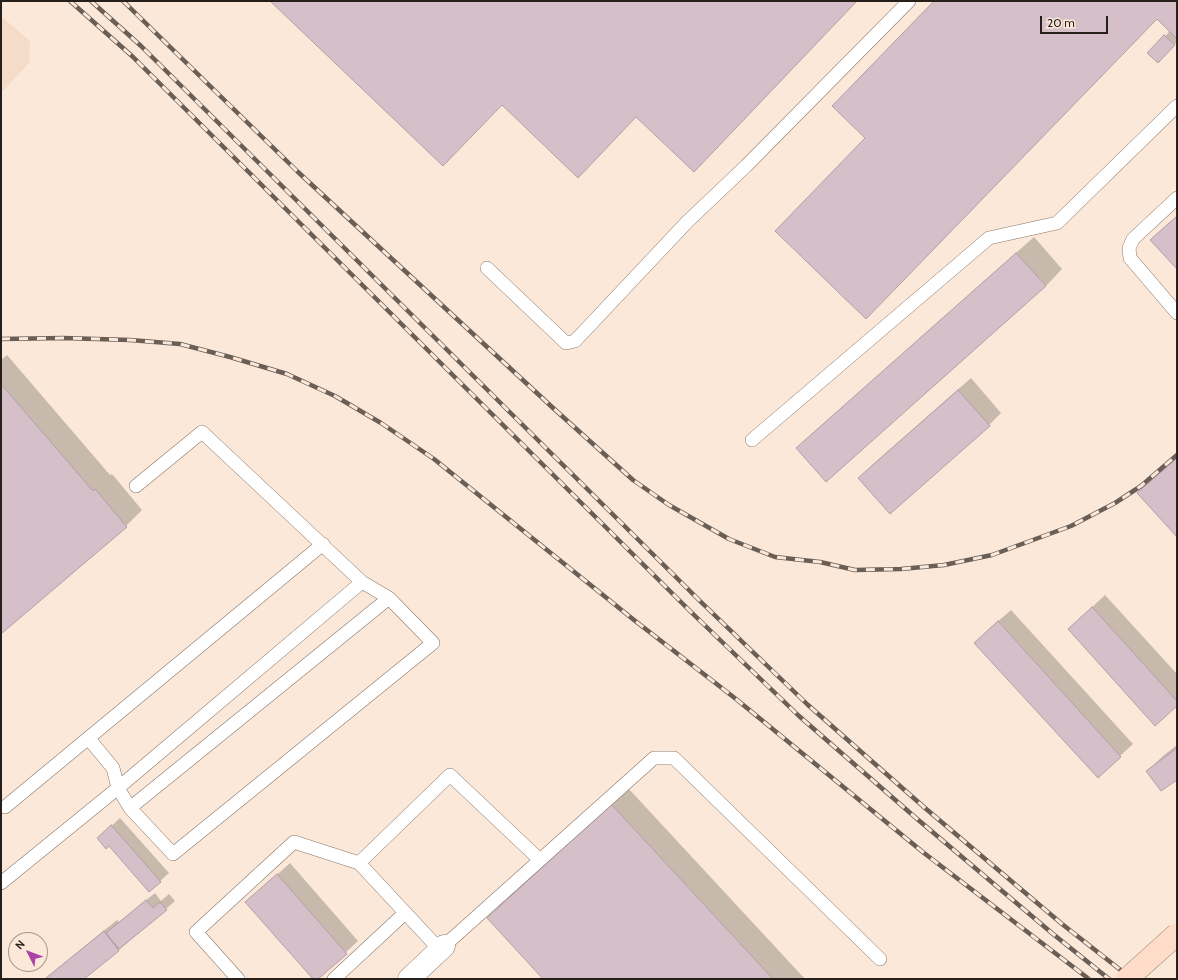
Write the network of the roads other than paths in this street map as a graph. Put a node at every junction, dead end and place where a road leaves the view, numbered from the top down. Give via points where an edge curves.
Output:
1 (909, 1) edge
2 (1177, 106) edge
3 (1177, 198) edge
4 (487, 268) dead end
5 (1177, 313) edge
6 (752, 440) dead end
7 (136, 486) dead end
8 (323, 544) junction
9 (362, 582) junction
10 (389, 598) junction
11 (88, 739) junction
12 (118, 788) junction
13 (5, 807) dead end
14 (130, 808) junction
15 (540, 860) junction
16 (359, 863) junction
17 (1, 883) edge
18 (405, 913) junction
19 (1177, 934) edge
20 (442, 948) junction
21 (880, 959) dead end
22 (238, 979) edge
23 (334, 979) edge
24 (408, 979) edge
25 (1127, 979) edge

1 - 4 lane via 687,222 574,341 566,343
2 - 6 lane via 1057,224 988,238
3 - 5 lane via 1133,239 1129,248 1130,258
7 - 8 lane via 202,432
8 - 9 lane
8 - 11 lane
9 - 10 lane
9 - 12 lane
10 - 14 lane
10 - 14 lane via 433,643 173,854
11 - 12 lane via 113,768
11 - 13 lane
12 - 14 lane
12 - 17 lane
15 - 16 lane via 450,775
15 - 20 lane
15 - 21 lane via 654,758 674,758
16 - 18 lane
16 - 22 lane via 294,842 196,932
18 - 20 lane
18 - 23 lane
19 - 25 street, bridge
20 - 24 street

